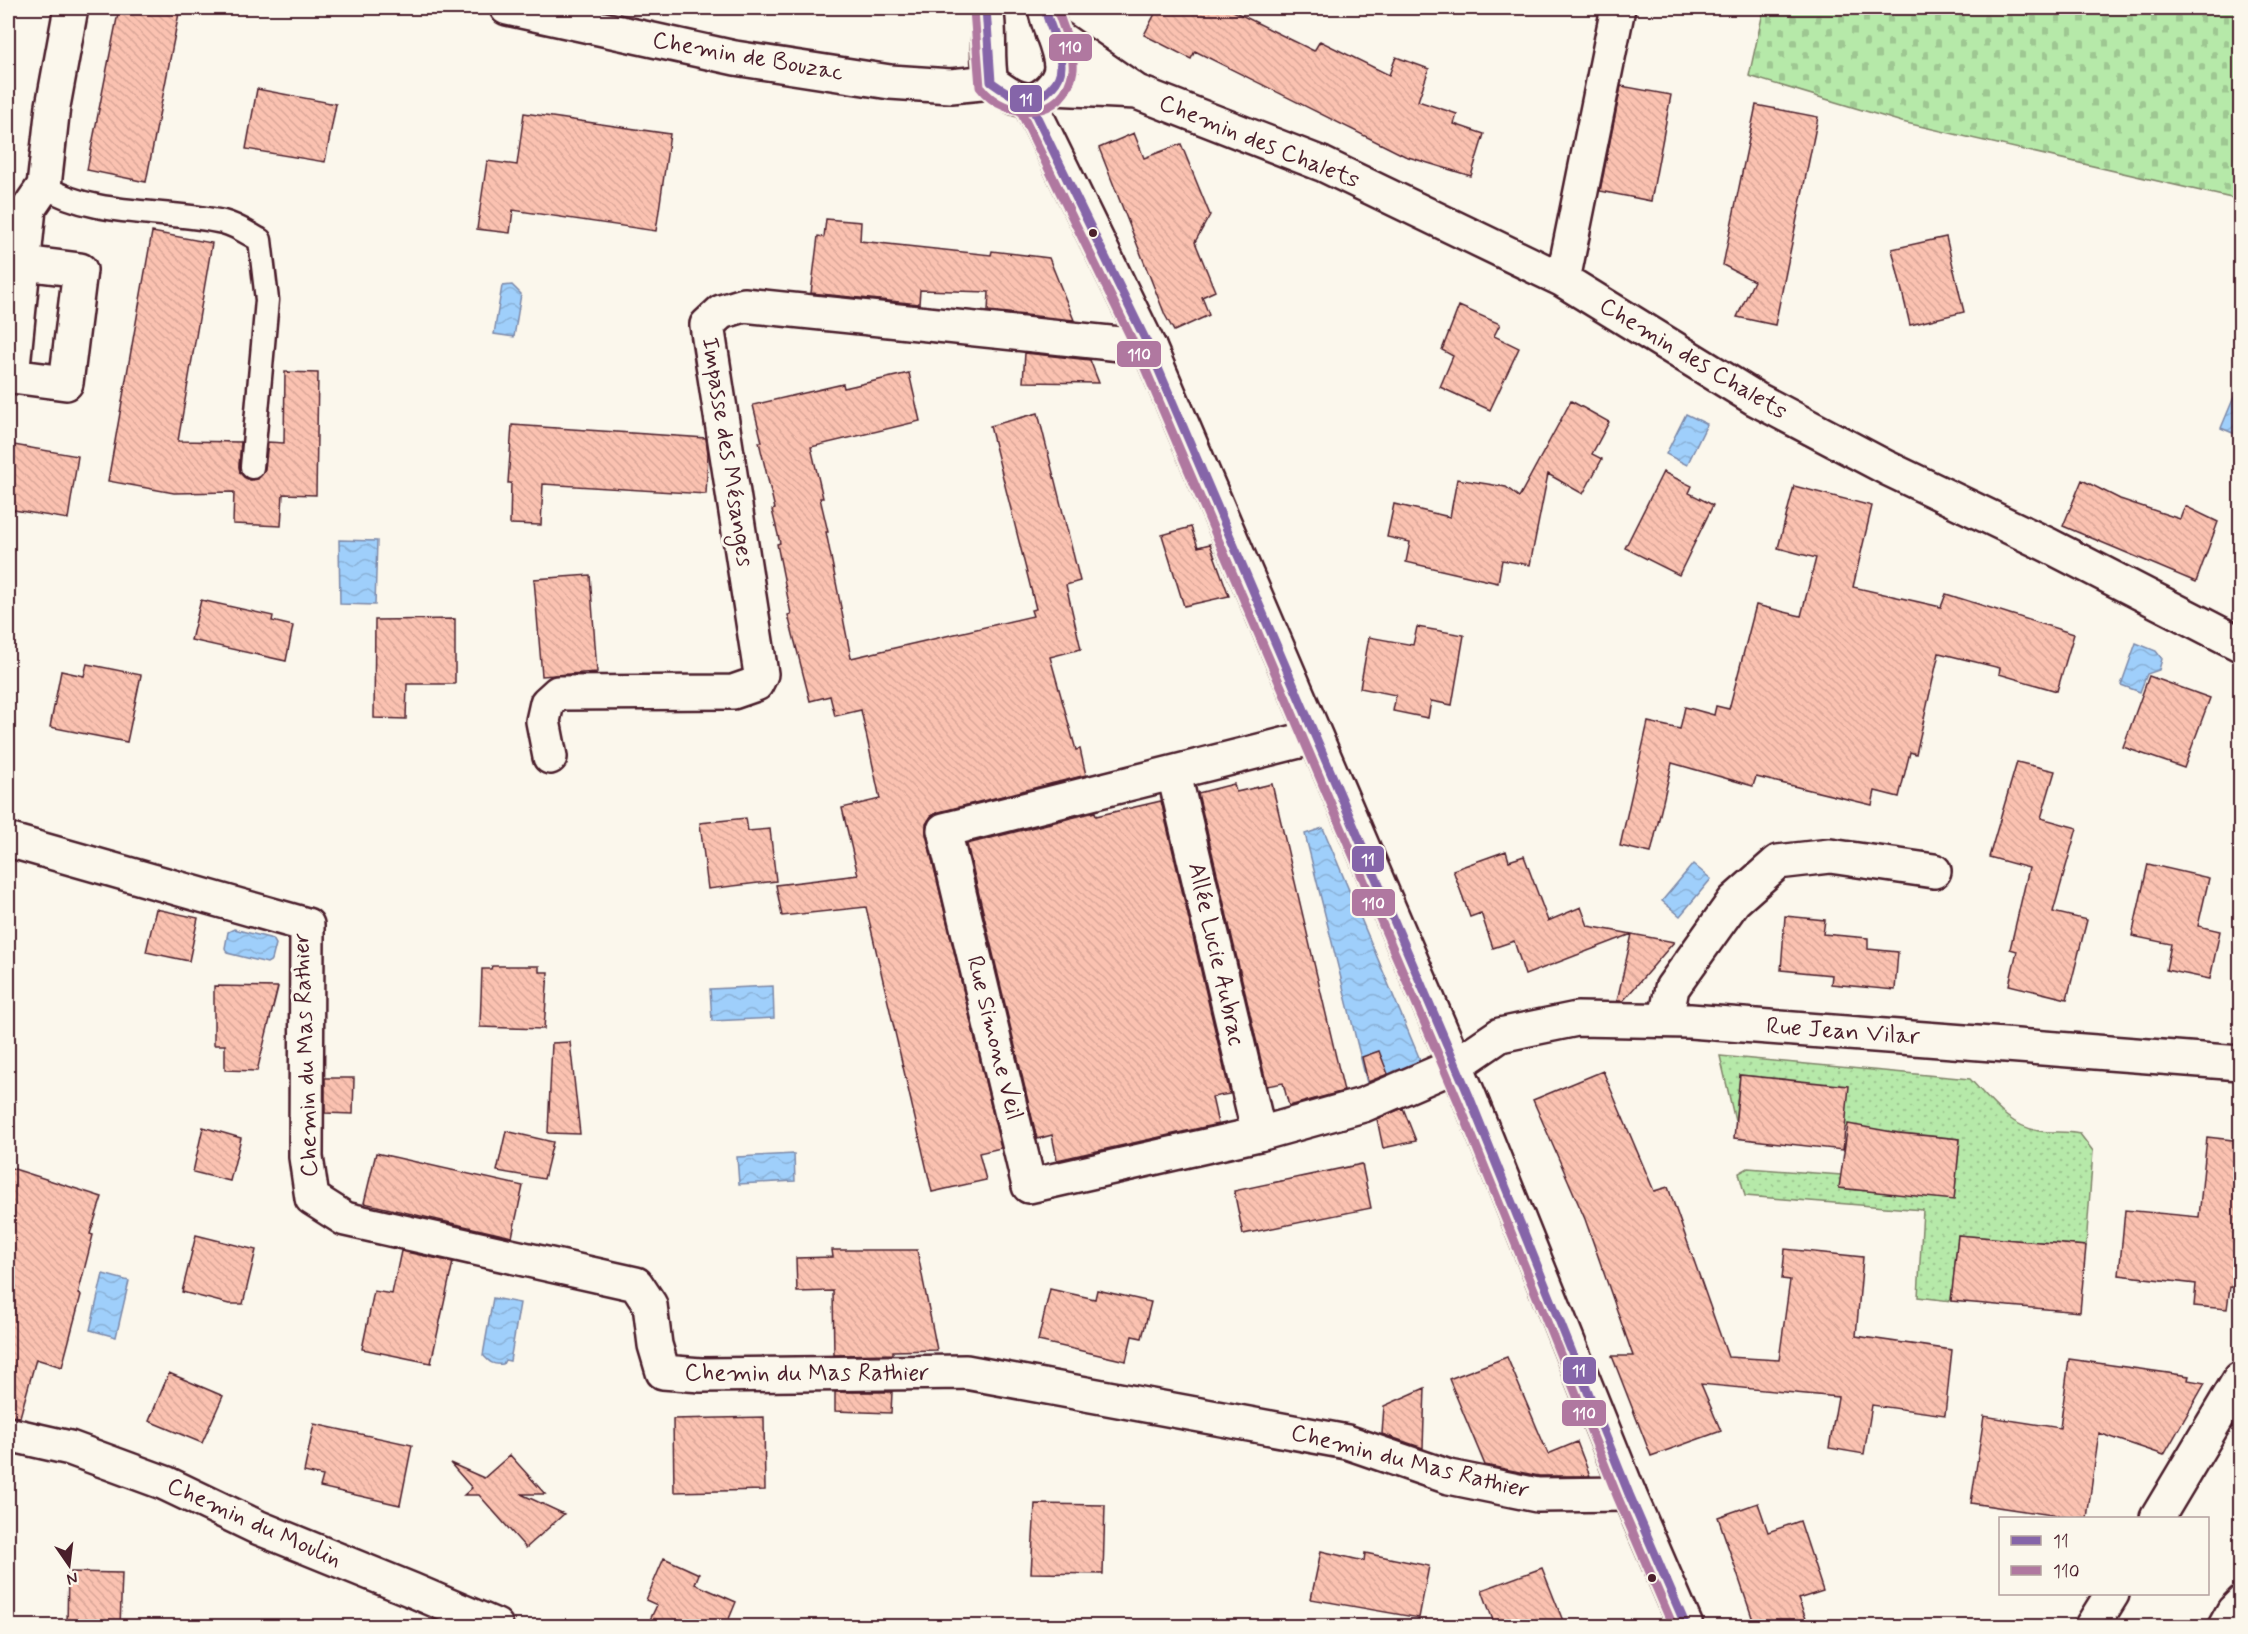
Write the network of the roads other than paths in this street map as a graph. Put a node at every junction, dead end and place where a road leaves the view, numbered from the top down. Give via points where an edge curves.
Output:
1 (71, 8) edge
2 (507, 8) edge
3 (986, 8) edge
4 (1618, 8) edge
5 (1049, 20) edge
6 (991, 82) junction
7 (1137, 92) junction
8 (1040, 94) junction
9 (44, 186) junction
10 (24, 263) dead end
11 (1563, 280) junction
12 (1149, 347) junction
13 (252, 467) dead end
14 (2241, 644) edge
15 (1315, 737) junction
16 (550, 757) dead end
17 (1174, 774) junction
18 (8, 840) edge
19 (1934, 871) dead end
20 (1666, 1019) junction
21 (2241, 1063) edge
22 (1456, 1065) junction
23 (1259, 1134) junction
24 (2241, 1379) edge
25 (8, 1434) edge
26 (1629, 1494) junction
27 (2158, 1517) edge
28 (2111, 1595) edge
29 (2241, 1597) edge
30 (496, 1626) edge
31 (1686, 1626) edge
32 (2092, 1626) edge
33 (2219, 1626) edge

1 - 9 street via 53,106
2 - 6 street, Chemin de Bouzac via 735,58 879,81 951,86
3 - 6 street
4 - 11 street
5 - 7 street, Chemin des Chalets
5 - 8 street via 1061,66 1058,79
6 - 8 street via 1008,94
7 - 8 street, Chemin des Chalets
7 - 11 street, Chemin des Chalets via 1322,164
8 - 12 street
9 - 10 street via 29,208
9 - 13 lane via 60,196 106,207 225,223 260,240 267,300
11 - 14 street, Chemin des Chalets via 1756,399
12 - 15 street
12 - 16 street, Impasse des Mésanges via 744,305 721,312 707,325 761,674 756,684 733,692 558,693 547,703 543,721
15 - 17 street, Rue Simone Veil
15 - 22 street
17 - 23 street, Allée Lucie Aubrac
17 - 23 street, Rue Simone Veil via 944,830 1029,1186
18 - 26 street, Chemin du Mas Rathier via 307,925 306,1157 312,1198 345,1219 636,1284 650,1305 663,1372 966,1372 1347,1442 1449,1477 1537,1495
19 - 20 street via 1830,856 1778,862 1734,901 1672,988
20 - 21 street, Rue Jean Vilar
20 - 22 street, Rue Jean Vilar via 1577,1018 1500,1035
22 - 23 street, Rue Simone Veil via 1363,1104
22 - 26 street
24 - 27 street
25 - 30 street, Chemin du Moulin via 70,1448 165,1483 257,1527
26 - 31 street
28 - 32 street
29 - 33 lane

